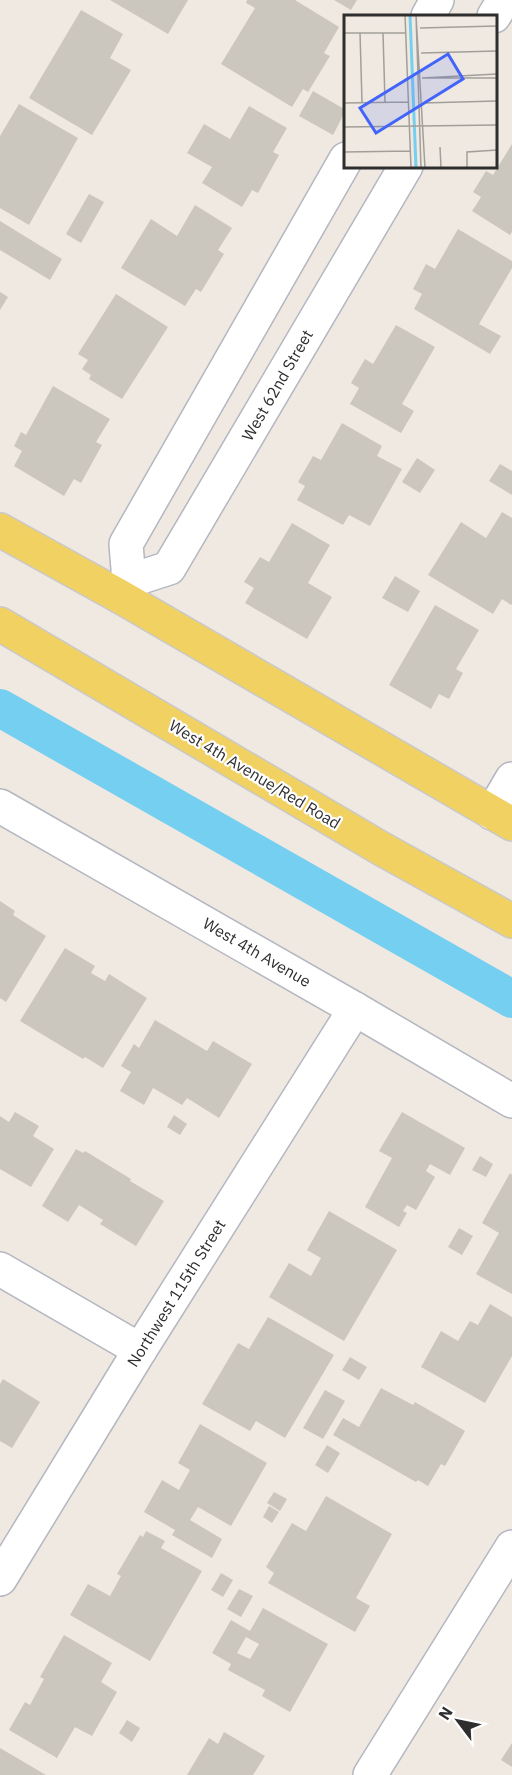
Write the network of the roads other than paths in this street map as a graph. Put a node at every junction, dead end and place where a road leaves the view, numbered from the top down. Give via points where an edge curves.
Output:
1 (437, 0) edge
2 (504, 0) edge
3 (429, 15) edge
4 (495, 15) edge
5 (344, 161) edge
6 (405, 168) edge
7 (0, 530) edge
8 (125, 589) junction
9 (0, 624) edge
10 (512, 779) edge
11 (0, 806) edge
12 (502, 818) edge
13 (512, 921) edge
14 (355, 1009) junction
15 (512, 1101) edge
16 (0, 1269) edge
17 (140, 1350) junction
18 (512, 1547) edge
19 (0, 1579) edge
20 (370, 1775) edge

1 - 3 street
2 - 4 street
5 - 8 street via 126,544
6 - 8 street, West 62nd Street via 169,568
7 - 8 main road
8 - 12 main road
9 - 13 main road, West 4th Avenue/Red Road
10 - 12 street
11 - 14 street, West 4th Avenue
14 - 15 street, West 4th Avenue
14 - 17 street, Northwest 115th Street
16 - 17 street
17 - 19 street, Northwest 115th Street
18 - 20 street

